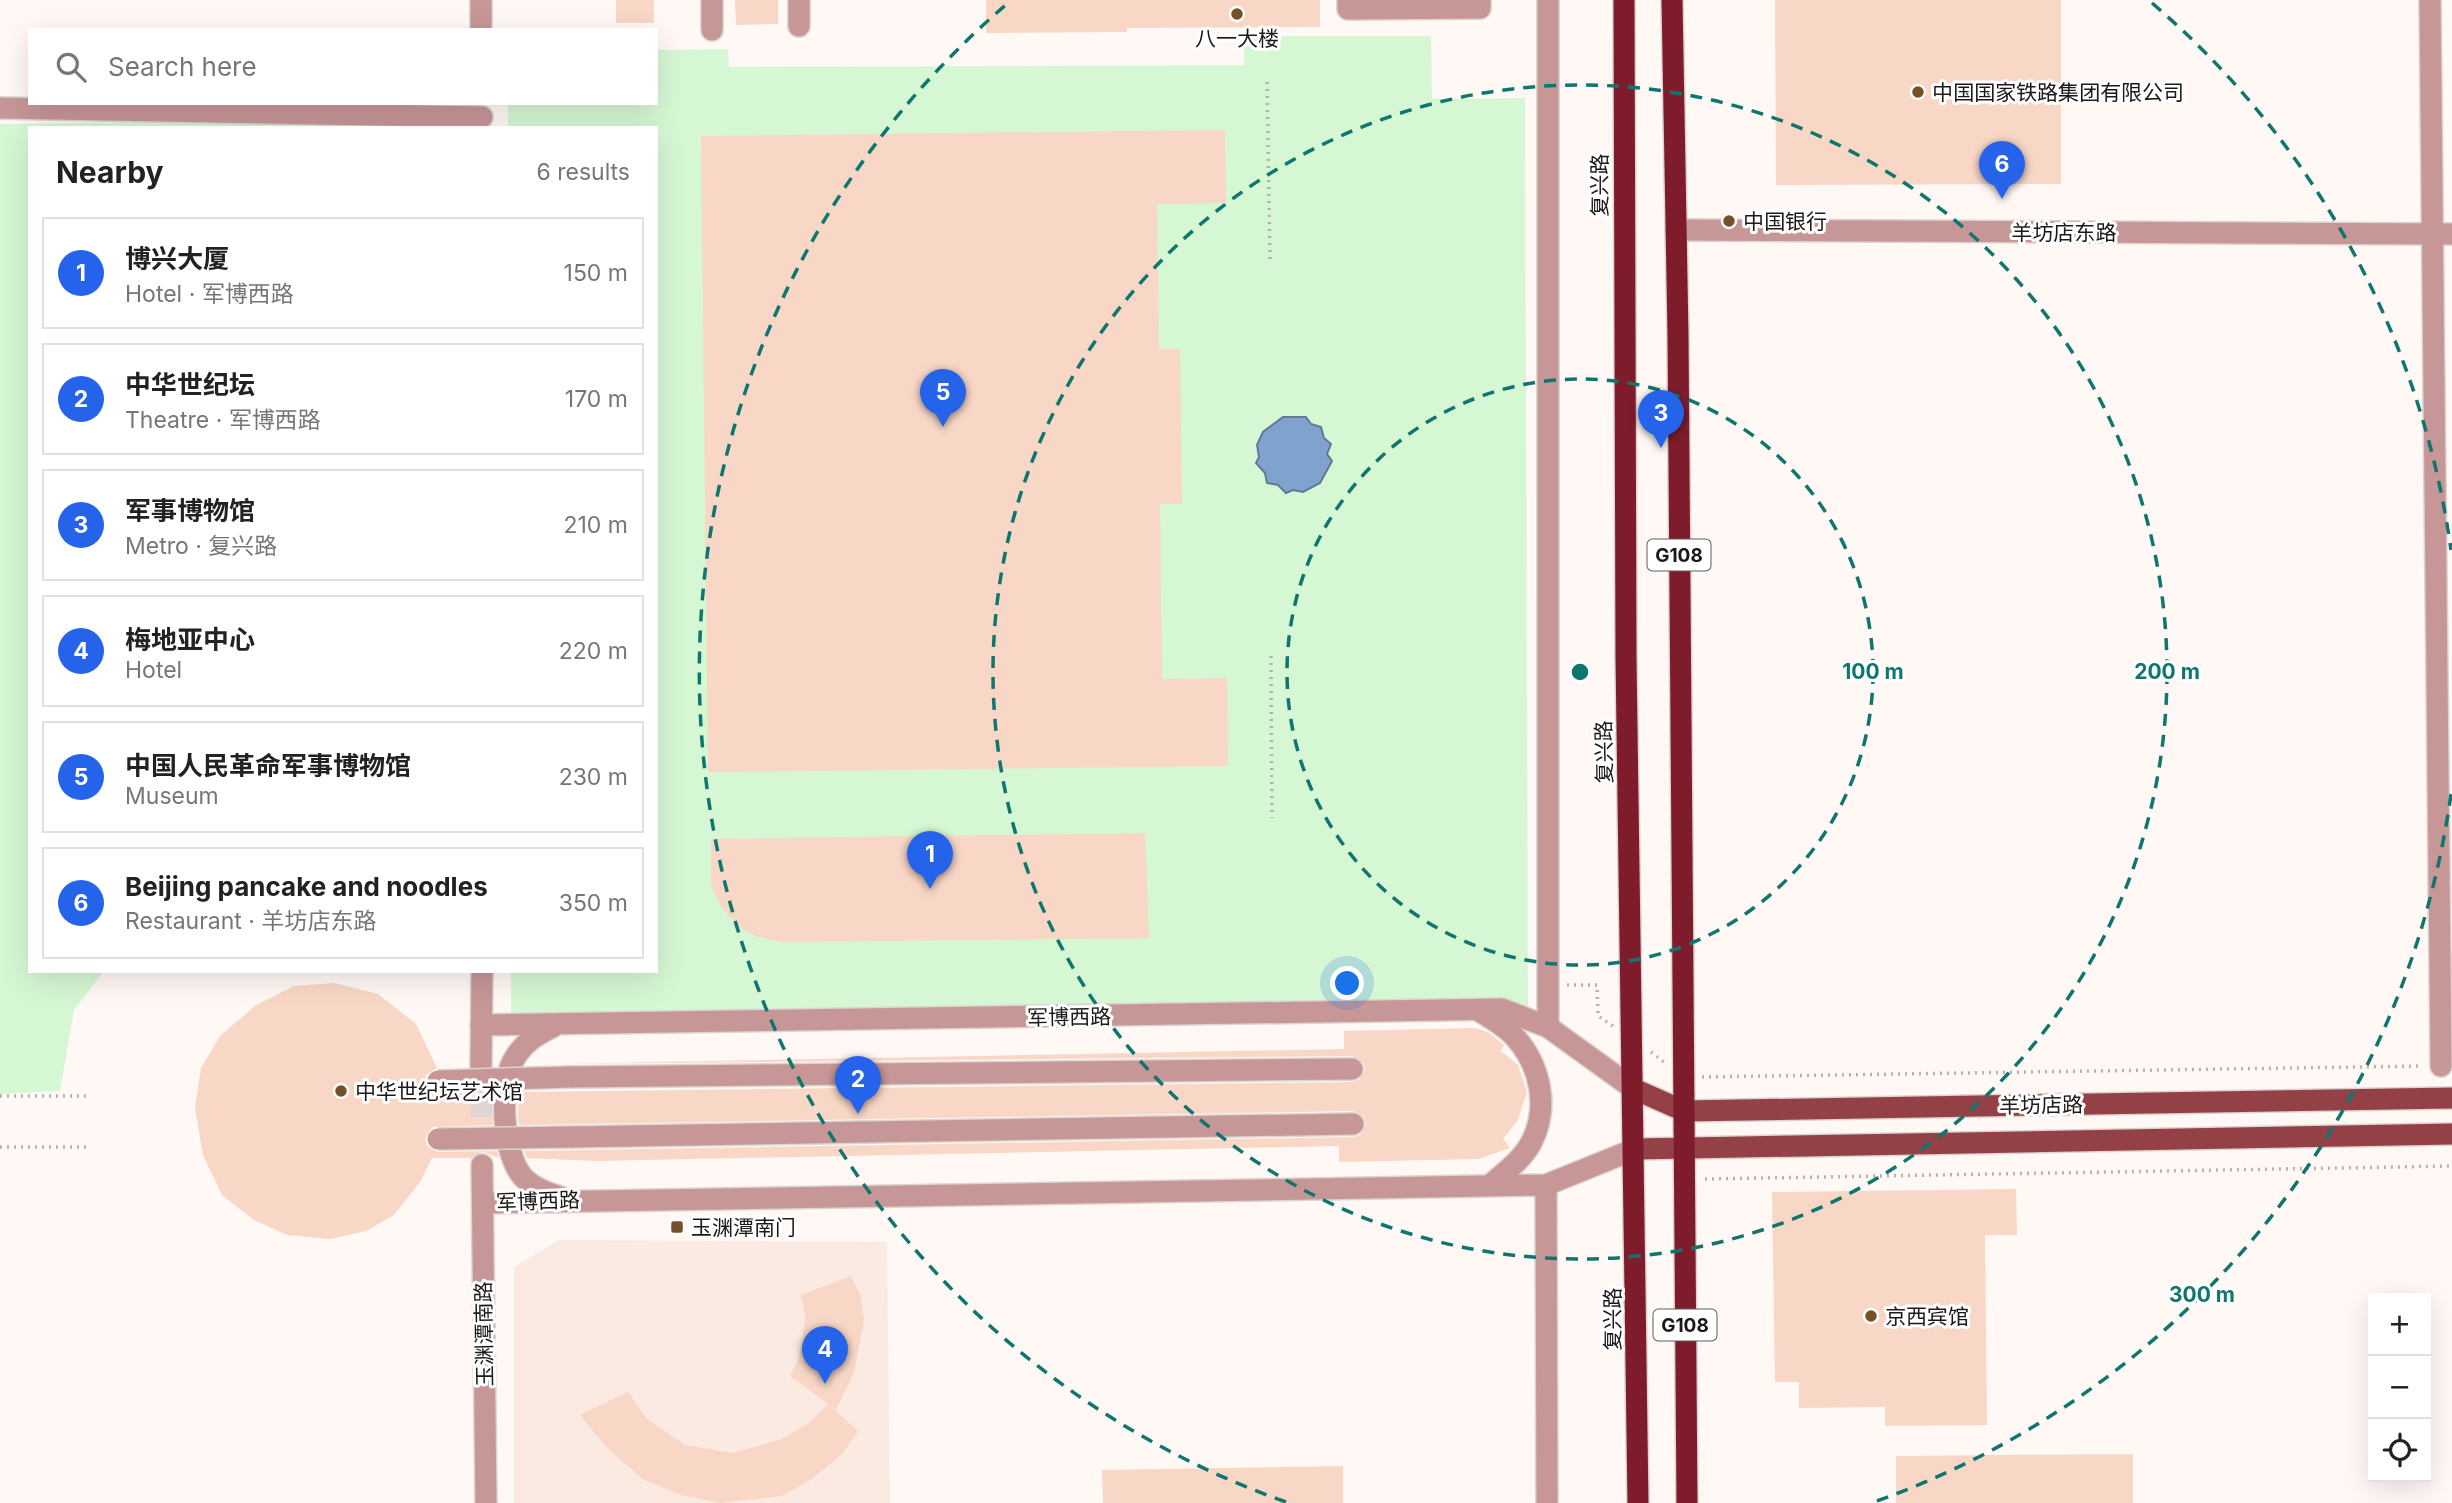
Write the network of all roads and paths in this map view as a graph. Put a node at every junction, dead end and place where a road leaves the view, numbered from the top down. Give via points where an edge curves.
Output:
1 (481, 0) edge
2 (712, 0) edge
3 (799, 0) edge
4 (1348, 0) edge
5 (1480, 0) edge
6 (1548, 0) edge
7 (1624, 0) edge
8 (1672, 0) edge
9 (2430, 0) edge
10 (799, 26) dead end
11 (481, 28) edge
12 (712, 30) dead end
13 (1267, 82) dead end
14 (0, 108) edge
15 (482, 116) edge
16 (1676, 230) junction
17 (2443, 234) edge
18 (1270, 259) dead end
19 (1271, 656) dead end
20 (1272, 818) dead end
21 (482, 973) edge
22 (1548, 985) junction
23 (1479, 1010) junction
24 (481, 1025) junction
25 (556, 1025) junction
26 (1548, 1027) junction
27 (1633, 1038) junction
28 (481, 1065) tunnel mouth
29 (2441, 1066) joint
30 (1352, 1069) dead end
31 (1683, 1077) junction
32 (507, 1079) junction
33 (438, 1081) dead end
34 (1634, 1089) junction
35 (0, 1096) edge
36 (88, 1096) dead end
37 (2452, 1098) edge
38 (1684, 1111) junction
39 (1353, 1124) dead end
40 (2452, 1134) edge
41 (438, 1139) dead end
42 (0, 1147) edge
43 (86, 1147) dead end
44 (1684, 1148) junction
45 (1635, 1149) junction
46 (482, 1165) tunnel mouth
47 (2452, 1166) edge
48 (1683, 1179) junction
49 (1546, 1185) junction
50 (1489, 1186) junction
51 (569, 1200) junction
52 (483, 1203) junction
53 (486, 1503) edge
54 (1547, 1503) edge
55 (1638, 1503) edge
56 (1686, 1503) edge

1 - 11 street
2 - 12 street
3 - 10 street
4 - 5 street via 1348,9 1480,8
6 - 22 street
7 - 27 highway, 复兴路 / G108 via 1626,658
8 - 16 highway, G108
9 - 17 street
13 - 18 path
14 - 15 street
16 - 17 street, 羊坊店东路
16 - 31 highway, G108
17 - 29 street
19 - 20 path
21 - 24 street
22 - 26 street
22 - 27 path via 1597,985 1598,1016
23 - 25 street, 军博西路
23 - 26 street, 军博西路 via 1515,1012
23 - 50 street via 1513,1035 1532,1060 1540,1088 1539,1121 1531,1144
24 - 25 street, 军博西路
24 - 28 street
25 - 32 street via 532,1037 514,1058
26 - 34 street, 军博西路
27 - 31 path
27 - 34 highway, 复兴路 / G108
29 - 31 path
30 - 32 street, bridge
31 - 38 highway, G108
32 - 33 street, bridge
32 - 51 street via 510,1158 523,1178
34 - 38 main road, 羊坊店路
34 - 45 highway, 复兴路 / G108
35 - 36 path
37 - 38 main road, 羊坊店路
38 - 44 highway, G108
39 - 41 street, bridge
40 - 44 main road, 羊坊店路
42 - 43 path
44 - 45 main road, 羊坊店路
44 - 48 highway, G108
45 - 49 street, 军博西路
45 - 55 highway, 复兴路 / G108
46 - 52 street, 玉渊潭南路
47 - 48 path
48 - 56 highway, G108
49 - 50 street, 军博西路
49 - 54 street
50 - 51 street, 军博西路
51 - 52 street, 军博西路
52 - 53 street, 玉渊潭南路

